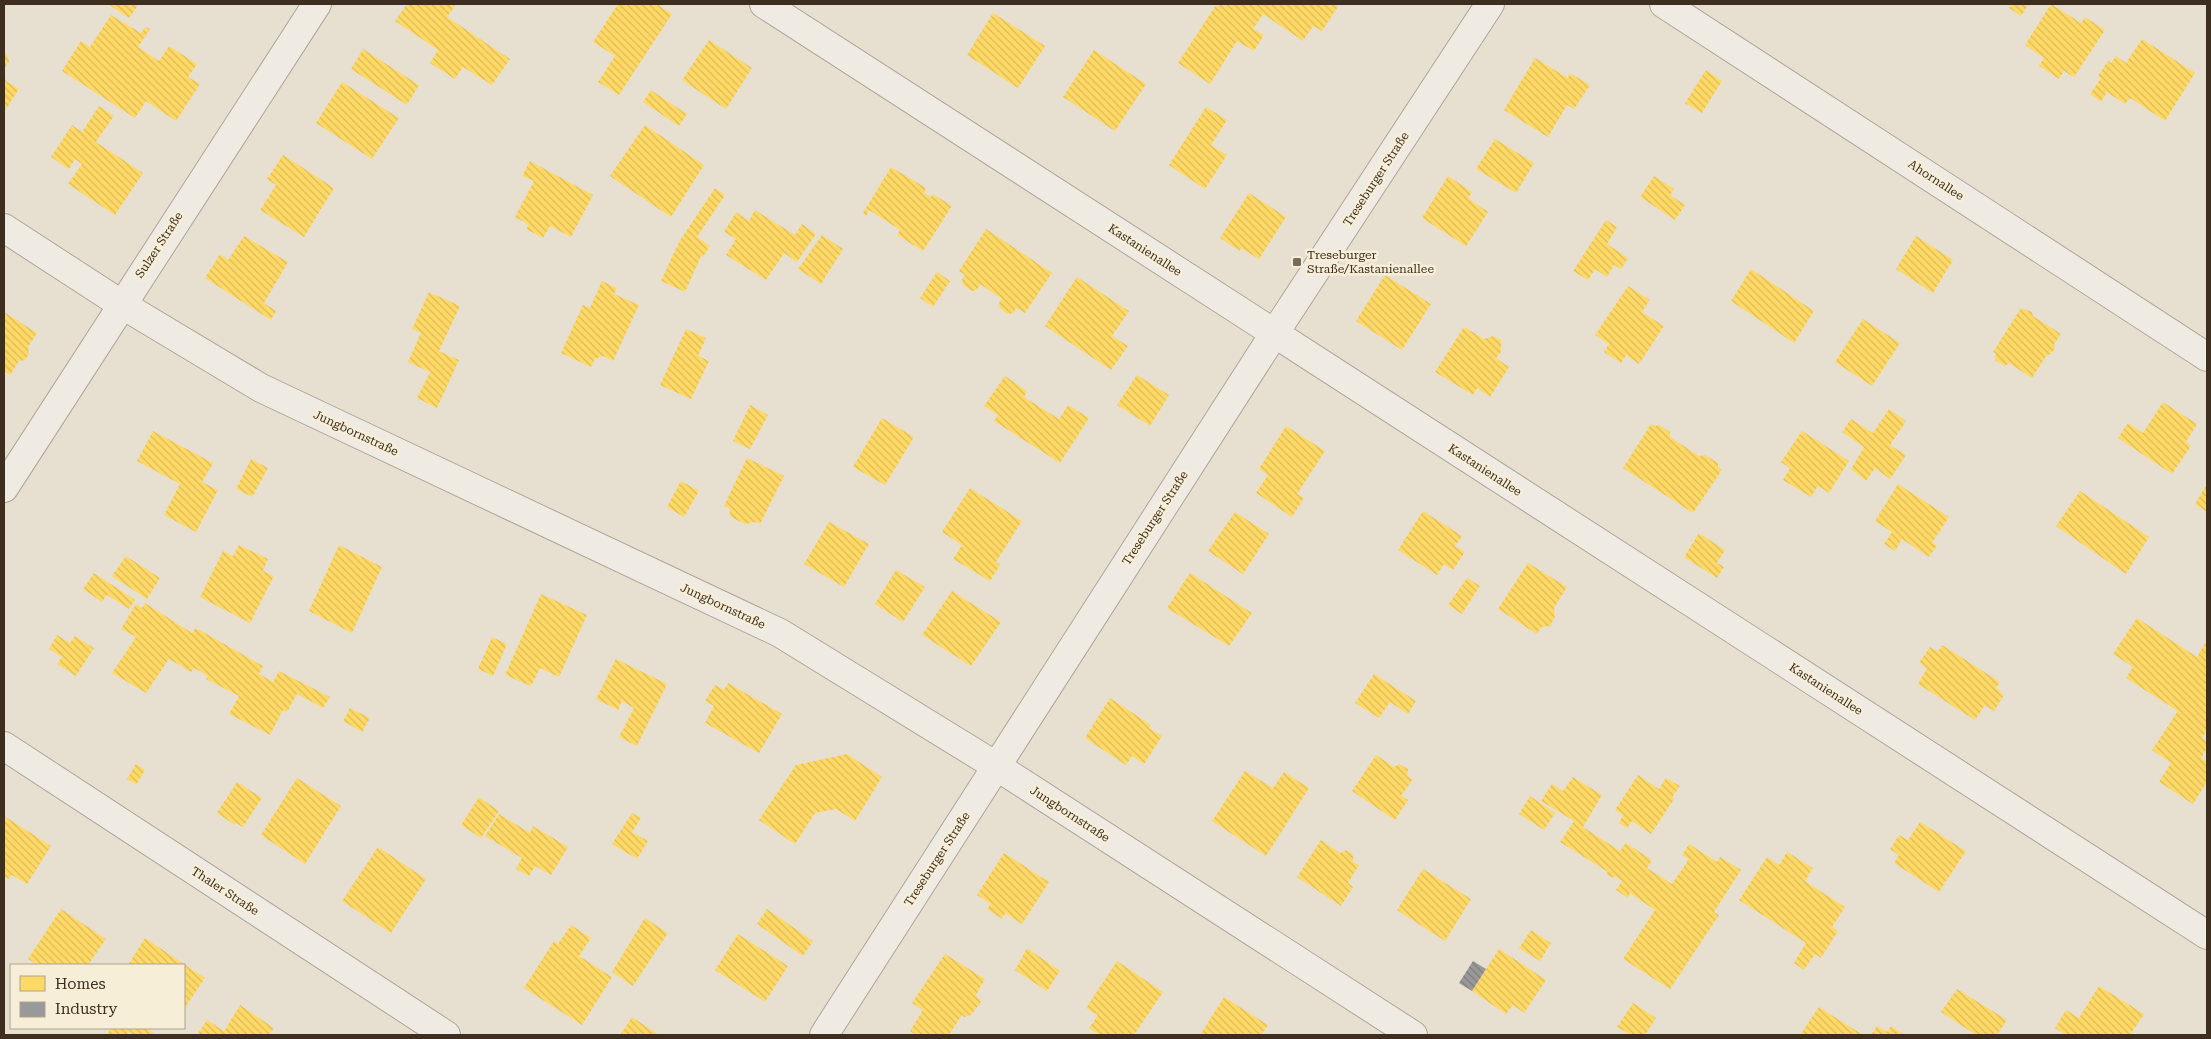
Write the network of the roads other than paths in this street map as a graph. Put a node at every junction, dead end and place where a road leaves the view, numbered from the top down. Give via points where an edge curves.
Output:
1 (317, 4) edge
2 (764, 4) edge
3 (1490, 4) edge
4 (1664, 4) edge
5 (4, 228) edge
6 (121, 304) junction
7 (1274, 334) junction
8 (2207, 357) edge
9 (4, 488) edge
10 (4, 746) edge
11 (996, 766) junction
12 (2207, 935) edge
13 (446, 1035) edge
14 (824, 1035) edge
15 (1413, 1035) edge

1 - 6 street, Sulzer Straße
2 - 7 street, Kastanienallee
3 - 7 street, Treseburger Straße
4 - 8 street, Ahornallee
5 - 6 street, Jungbornstraße
6 - 9 street, Sulzer Straße
6 - 11 street, Jungbornstraße via 261,388 780,633
7 - 11 street, Treseburger Straße
7 - 12 street, Kastanienallee
10 - 13 street, Thaler Straße
11 - 14 street, Treseburger Straße
11 - 15 street, Jungbornstraße

